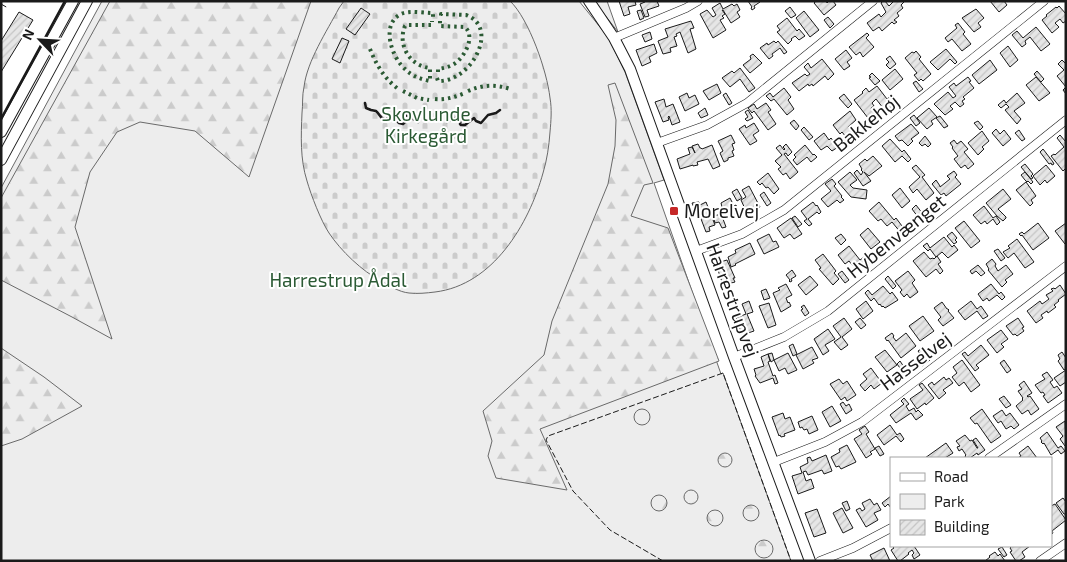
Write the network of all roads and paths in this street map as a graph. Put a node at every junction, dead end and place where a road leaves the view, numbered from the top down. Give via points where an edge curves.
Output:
1 (73, 1) edge
2 (87, 1) edge
3 (589, 1) edge
4 (698, 1) edge
5 (873, 1) edge
6 (1044, 1) edge
7 (614, 38) junction
8 (1066, 120) edge
9 (1, 132) edge
10 (657, 143) junction
11 (1, 160) edge
12 (696, 250) junction
13 (1066, 266) edge
14 (734, 357) junction
15 (1066, 404) edge
16 (990, 457) edge
17 (774, 462) junction
18 (890, 529) edge
19 (1066, 543) edge
20 (810, 561) edge
21 (820, 561) edge
22 (1040, 561) edge

1 - 9 street
2 - 11 street
3 - 7 street, Harrestrupvej
4 - 7 street
5 - 10 street via 747,103 707,125
6 - 12 street, Bakkehøj via 784,210 742,234
7 - 10 street, Harrestrupvej via 630,69
8 - 14 street, Hybenvænget via 828,311 784,337
10 - 12 street, Harrestrupvej
12 - 14 street, Harrestrupvej
13 - 17 street, Hasselvej via 862,422 825,442
14 - 17 street, Harrestrupvej
15 - 16 street
17 - 20 street, Harrestrupvej
18 - 21 street via 854,548
19 - 22 street

